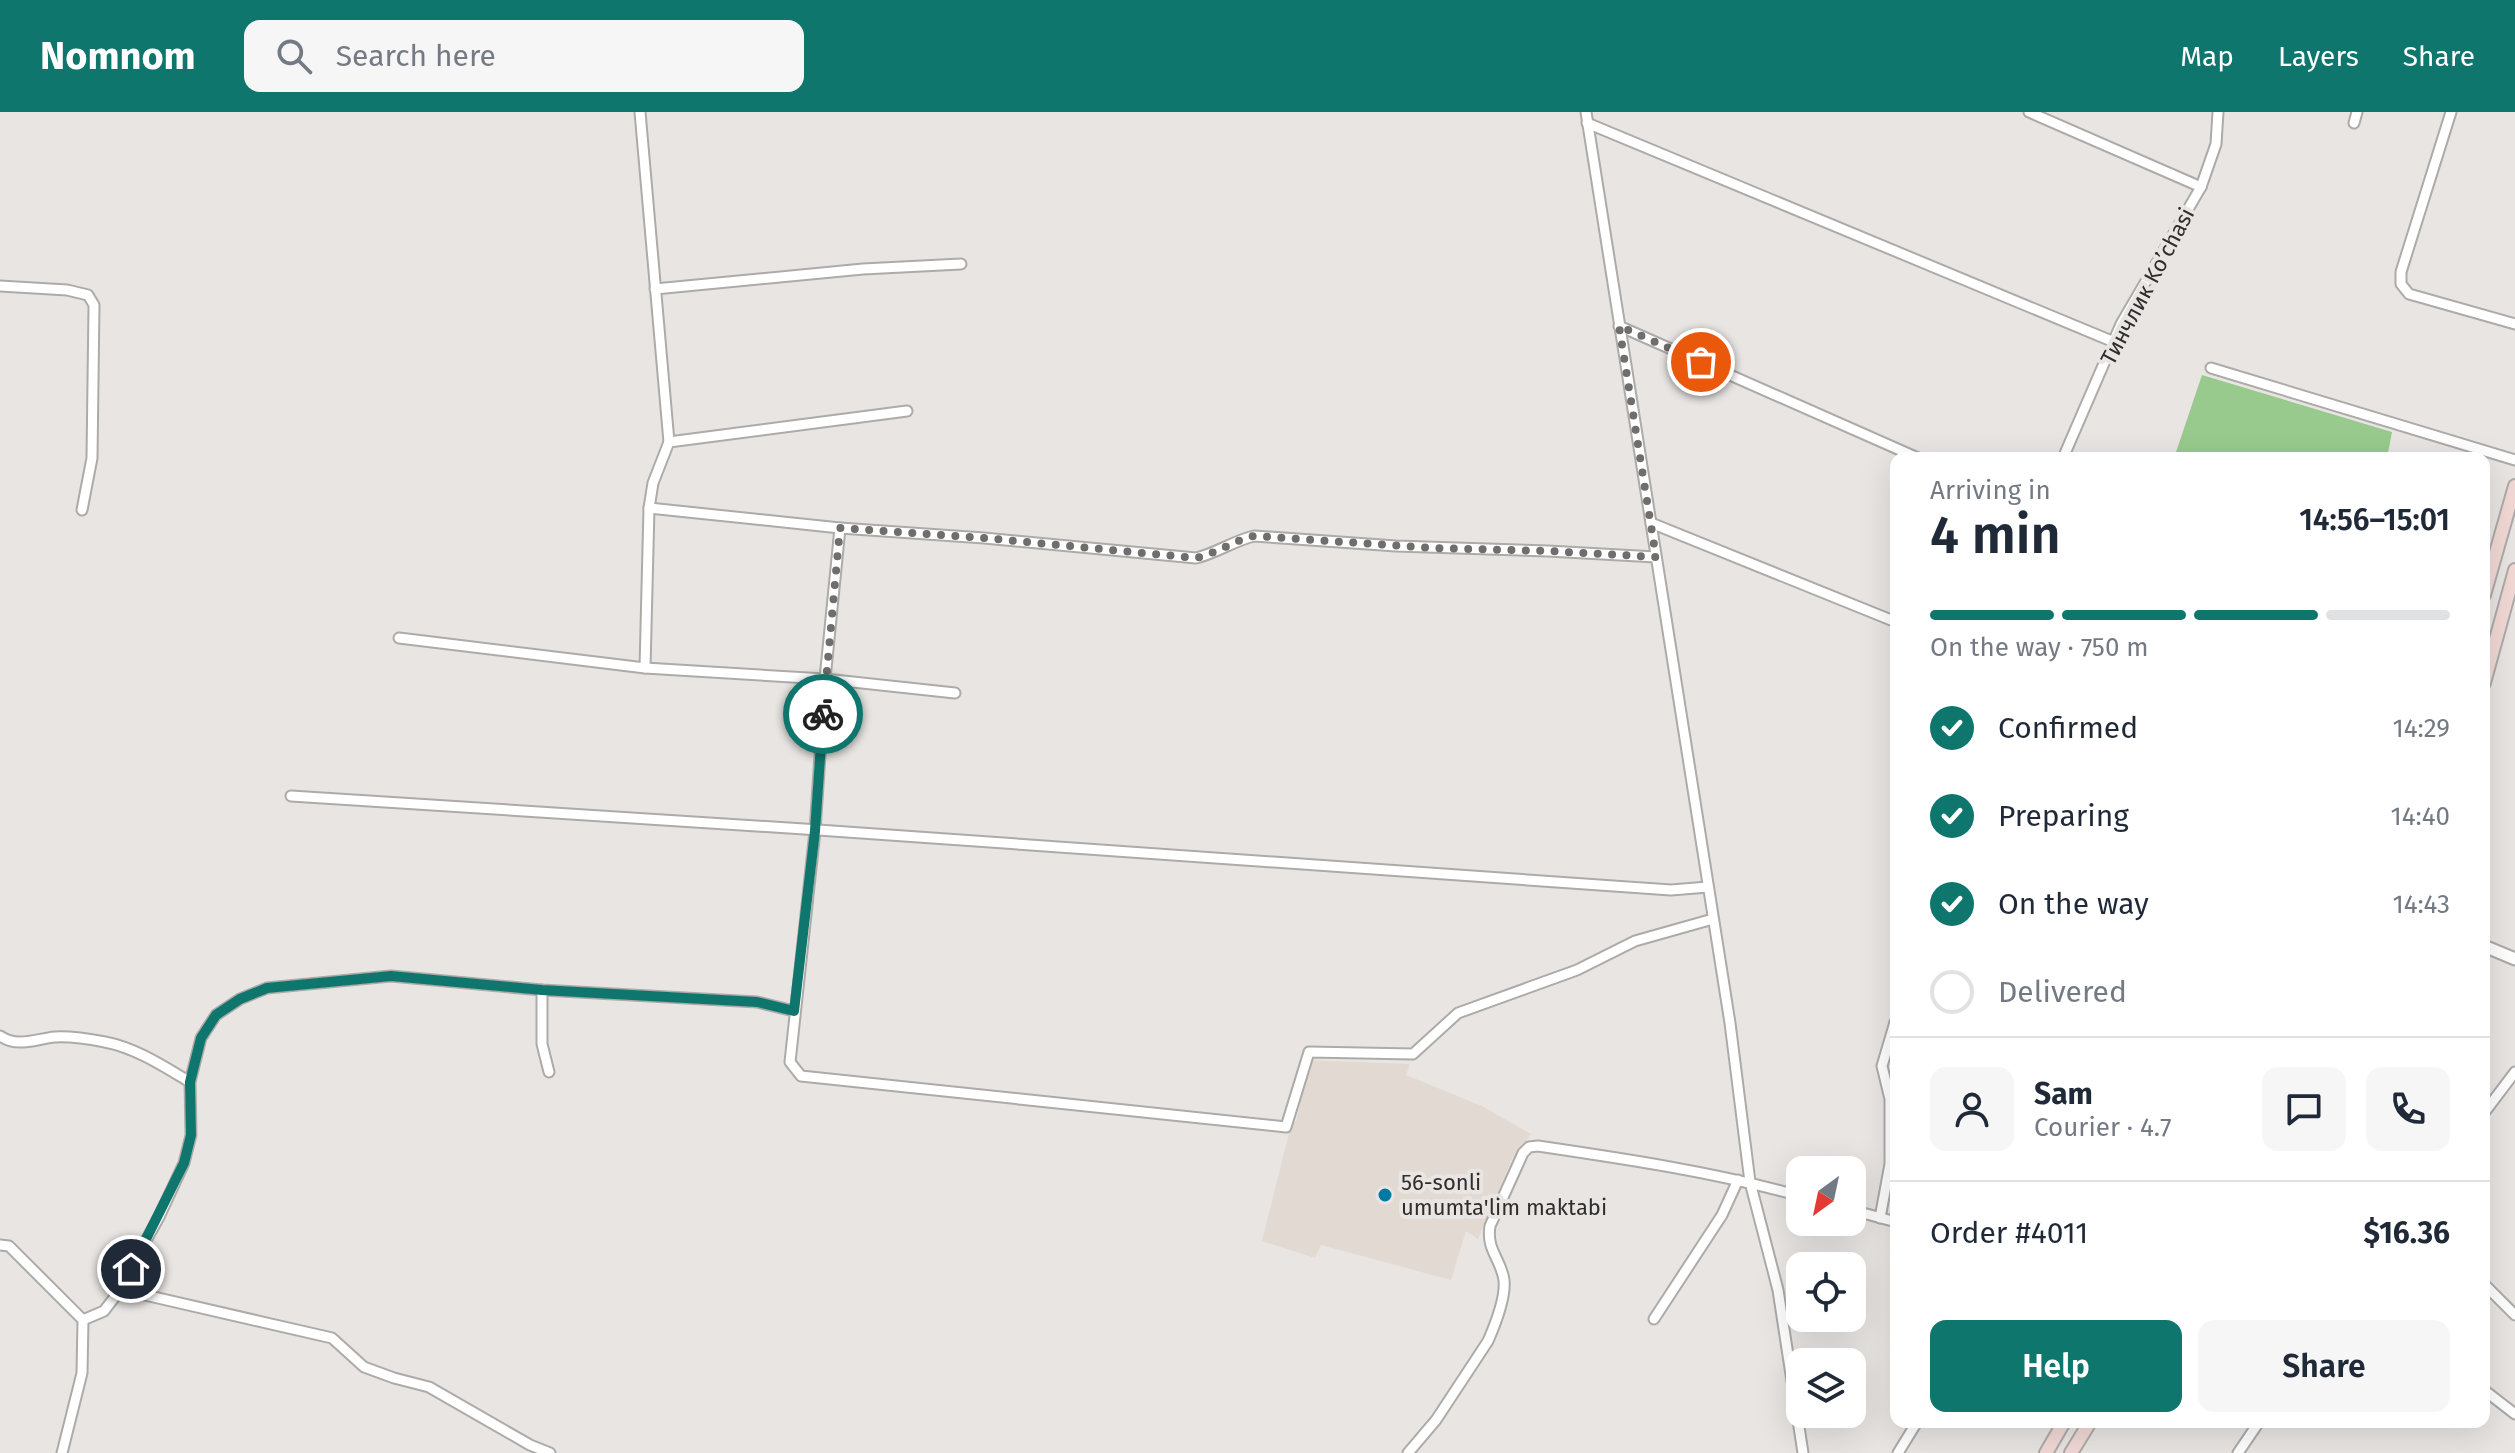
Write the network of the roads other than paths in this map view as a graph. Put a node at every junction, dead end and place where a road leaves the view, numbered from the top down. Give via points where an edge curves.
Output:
1 (640, 112) edge
2 (2029, 112) edge
3 (2218, 112) edge
4 (2357, 112) edge
5 (2451, 112) edge
6 (1586, 117) edge
7 (2354, 123) dead end
8 (2201, 187) junction
9 (961, 264) dead end
10 (0, 286) edge
11 (655, 289) junction
12 (2515, 324) edge
13 (1619, 326) junction
14 (2114, 342) junction
15 (2211, 368) dead end
16 (907, 411) dead end
17 (669, 442) junction
18 (1904, 452) edge
19 (2066, 452) edge
20 (2489, 452) edge
21 (2490, 452) edge
22 (2515, 460) edge
23 (2515, 486) edge
24 (649, 508) junction
25 (82, 510) dead end
26 (1651, 523) junction
27 (840, 528) junction
28 (1656, 557) junction
29 (2515, 570) edge
30 (2490, 574) edge
31 (1890, 620) edge
32 (399, 638) dead end
33 (2490, 661) edge
34 (645, 668) junction
35 (825, 679) junction
36 (955, 693) dead end
37 (291, 796) dead end
38 (815, 831) junction
39 (1708, 887) junction
40 (1713, 919) junction
41 (2490, 949) edge
42 (2515, 959) edge
43 (542, 990) junction
44 (794, 1011) junction
45 (0, 1036) edge
46 (1890, 1039) edge
47 (549, 1072) dead end
48 (2515, 1072) edge
49 (190, 1082) junction
50 (1890, 1099) edge
51 (1890, 1099) edge
52 (2490, 1105) edge
53 (1890, 1164) edge
54 (1890, 1164) edge
55 (1738, 1180) junction
56 (1750, 1182) junction
57 (1786, 1192) edge
58 (1866, 1214) edge
59 (1880, 1218) junction
60 (1890, 1220) edge
61 (0, 1245) edge
62 (119, 1289) junction
63 (2490, 1290) edge
64 (2515, 1315) edge
65 (1654, 1319) dead end
66 (83, 1320) junction
67 (2490, 1395) edge
68 (2515, 1414) edge
69 (1913, 1428) edge
70 (2061, 1428) edge
71 (2086, 1428) edge
72 (2255, 1428) edge
73 (62, 1453) edge
74 (550, 1453) edge
75 (1408, 1453) edge
76 (1803, 1453) edge
77 (1898, 1453) edge
78 (2046, 1453) edge
79 (2071, 1453) edge
80 (2238, 1453) edge

1 - 11 street
2 - 8 street
3 - 8 street, Тинчлик Ko’chasi via 2216,144
4 - 7 street
5 - 12 street via 2401,284 2409,294
6 - 13 street
6 - 14 street
8 - 14 street, Тинчлик Ko’chasi
9 - 11 street
10 - 25 street via 67,290 88,295 94,305 92,458
11 - 17 street
13 - 18 street
13 - 26 street
14 - 19 street, Тинчлик Ko’chasi
15 - 20 street
16 - 17 street
17 - 24 street
21 - 22 street
23 - 30 main road
24 - 27 street
24 - 34 street
26 - 28 street
26 - 31 street
27 - 28 street via 1196,558 1254,536
27 - 35 street
28 - 39 street
29 - 33 main road
32 - 34 street
34 - 35 street
35 - 36 street
35 - 38 street
37 - 38 street
38 - 39 street via 1655,889
38 - 44 street
39 - 40 street
40 - 44 street via 1635,941 1577,970 1458,1013 1413,1054 1309,1052 1286,1127 801,1076 790,1062
40 - 56 street
41 - 42 street
43 - 44 street via 757,1002
43 - 47 street via 542,1044
43 - 49 street via 391,976 267,988 216,1015 201,1038
45 - 49 street via 22,1043 57,1037 108,1042
46 - 51 street via 1882,1066
48 - 52 street
49 - 62 street via 191,1135 184,1163
50 - 54 street
53 - 59 street
55 - 56 street
55 - 65 street via 1722,1215
55 - 75 street via 1529,1147 1490,1226 1488,1238 1504,1279 1494,1328 1436,1420
56 - 57 street
56 - 76 street via 1778,1290
58 - 59 street
59 - 60 street
61 - 66 street via 9,1246
62 - 66 street via 104,1311
62 - 74 street via 332,1338 364,1367 429,1387
63 - 64 street
66 - 73 street via 82,1373
67 - 68 street
69 - 77 street
70 - 78 main road
71 - 79 main road
72 - 80 street

